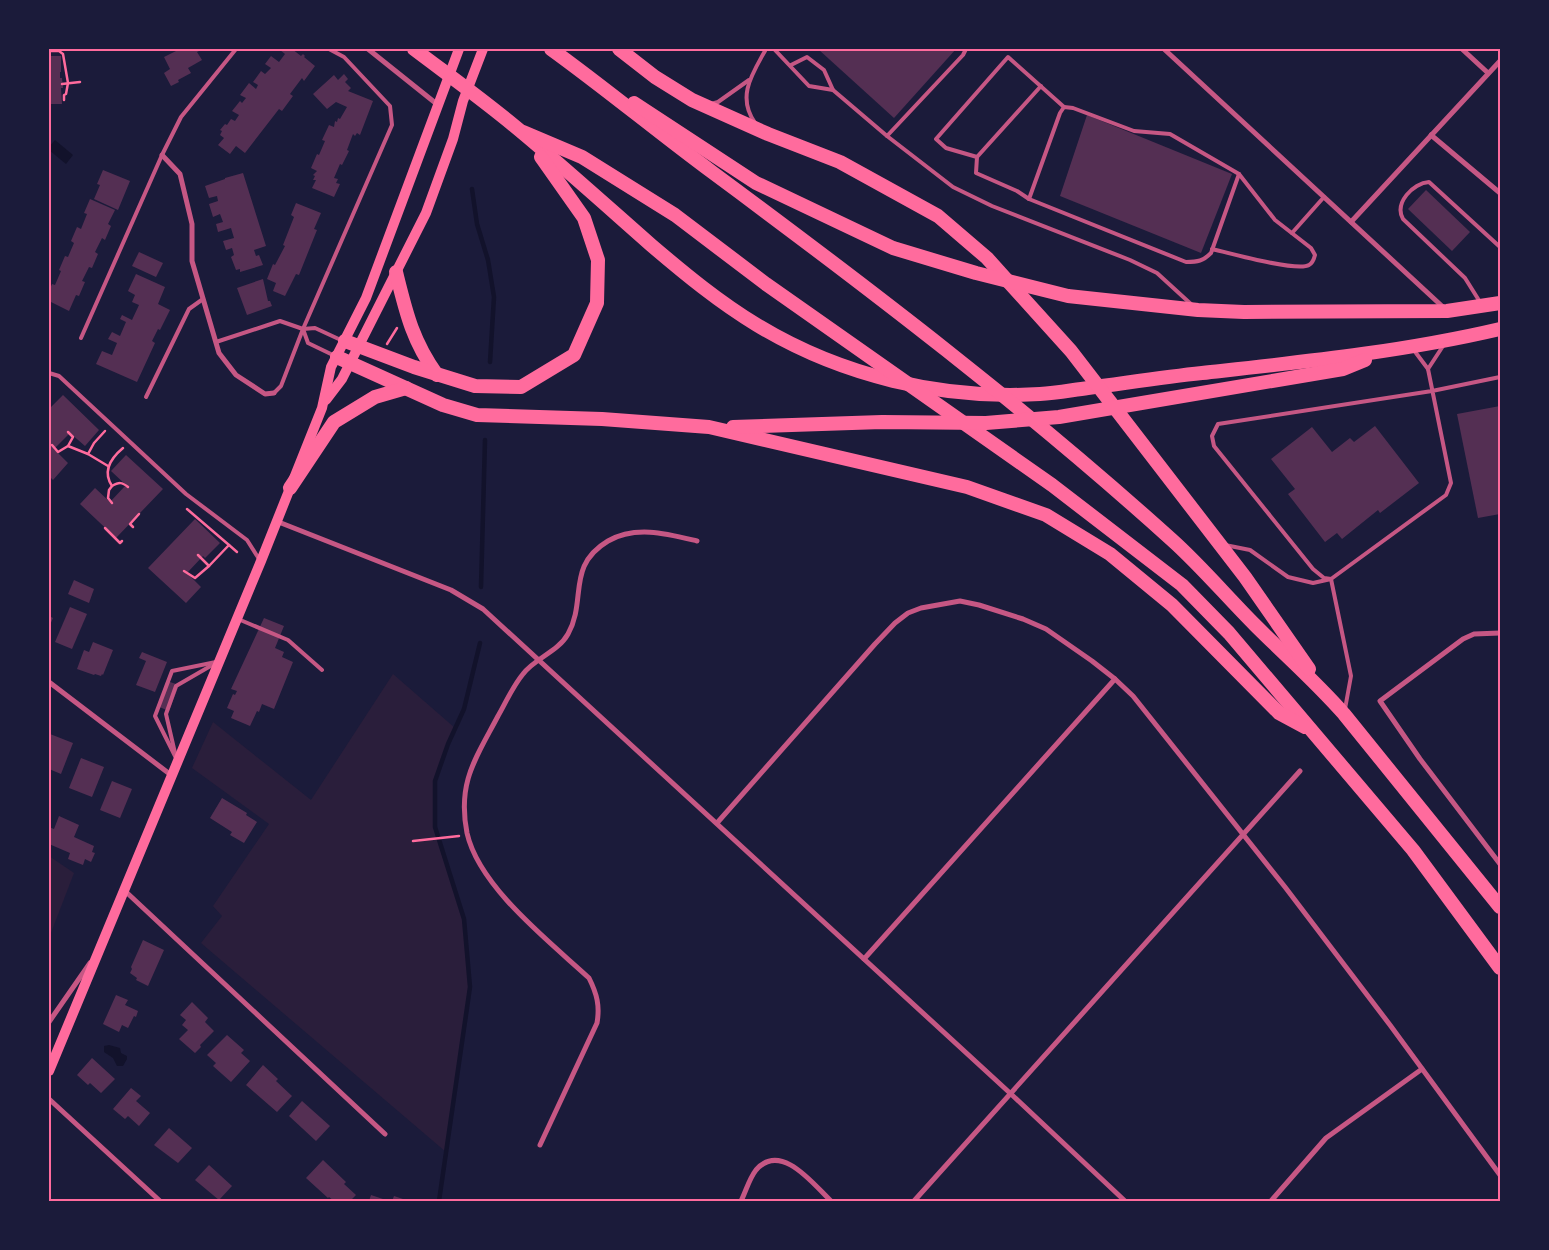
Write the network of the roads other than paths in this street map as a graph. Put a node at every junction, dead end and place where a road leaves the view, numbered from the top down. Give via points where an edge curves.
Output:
1 (236, 49) edge
2 (329, 49) edge
3 (368, 49) edge
4 (414, 49) edge
5 (459, 49) edge
6 (483, 49) edge
7 (619, 49) edge
8 (766, 49) edge
9 (774, 49) edge
10 (966, 49) edge
11 (1164, 49) edge
12 (1462, 49) edge
13 (553, 51) edge
14 (1500, 60) edge
15 (791, 65) junction
16 (1488, 73) junction
17 (749, 80) junction
18 (1041, 86) junction
19 (833, 90) junction
20 (438, 106) junction
21 (704, 106) junction
22 (1064, 107) junction
23 (761, 130) junction
24 (523, 132) junction
25 (1431, 135) junction
26 (887, 136) junction
27 (162, 155) junction
28 (977, 157) junction
29 (1239, 174) junction
30 (1500, 193) edge
31 (1324, 197) junction
32 (1030, 199) junction
33 (1351, 222) junction
34 (1292, 233) junction
35 (1500, 247) edge
36 (1212, 249) junction
37 (396, 272) junction
38 (203, 299) junction
39 (1500, 303) edge
40 (1483, 306) junction
41 (1198, 310) junction
42 (1447, 311) junction
43 (1500, 329) edge
44 (303, 330) junction
45 (81, 338) dead end
46 (1447, 341) junction
47 (216, 342) junction
48 (351, 344) junction
49 (1411, 347) junction
50 (1389, 351) junction
51 (343, 360) junction
52 (1428, 369) junction
53 (49, 373) edge
54 (437, 375) junction
55 (1500, 377) edge
56 (406, 388) junction
57 (1432, 391) junction
58 (274, 392) joint
59 (146, 397) dead end
60 (324, 402) junction
61 (709, 428) junction
62 (290, 488) junction
63 (276, 521) junction
64 (696, 540) dead end
65 (1220, 544) junction
66 (261, 561) junction
67 (1331, 579) junction
68 (237, 619) junction
69 (1500, 633) edge
70 (539, 659) junction
71 (219, 662) junction
72 (322, 670) dead end
73 (1115, 679) junction
74 (49, 682) edge
75 (1327, 695) junction
76 (1344, 714) junction
77 (1312, 732) junction
78 (177, 760) junction
79 (1300, 770) dead end
80 (171, 775) junction
81 (717, 824) junction
82 (1243, 834) junction
83 (1500, 864) edge
84 (123, 889) junction
85 (1500, 907) edge
86 (97, 952) junction
87 (864, 959) junction
88 (1500, 968) edge
89 (49, 1022) edge
90 (1422, 1069) junction
91 (49, 1071) edge
92 (1011, 1094) junction
93 (49, 1099) edge
94 (384, 1134) dead end
95 (540, 1145) dead end
96 (1500, 1175) edge
97 (160, 1201) edge
98 (742, 1201) edge
99 (831, 1201) edge
100 (914, 1201) edge
101 (1125, 1201) edge
102 (1271, 1201) edge

1 - 27 lane via 181,117
2 - 44 lane via 344,57 390,106 392,125
3 - 20 street
4 - 24 highway
5 - 20 main road
6 - 37 main road via 426,212
7 - 21 highway via 655,77
8 - 17 lane
9 - 15 lane
10 - 26 lane
11 - 31 street
12 - 16 street
13 - 41 highway via 756,183 893,248 1068,296
13 - 75 highway via 1029,415 1174,542
14 - 16 street
15 - 19 lane via 809,86
15 - 19 lane via 807,57 824,70
16 - 25 street
17 - 21 lane via 718,102
17 - 23 lane via 748,113
18 - 22 lane
18 - 28 lane
18 - 28 lane via 1008,57 936,138 946,148
19 - 26 lane
20 - 48 main road
21 - 23 highway
22 - 29 lane via 1134,130 1170,134
22 - 32 lane
23 - 65 highway via 840,162 938,216 987,258 1071,351
24 - 50 highway via 706,290 758,326 815,355 876,376 925,388 975,394 1042,394
24 - 54 highway via 584,218 598,260 597,303 574,355 521,387 475,386
24 - 77 highway via 582,157 675,215 766,284 1052,485 1182,585 1229,634
25 - 30 street
25 - 33 street
26 - 41 lane via 952,187 1157,273
27 - 38 street via 180,174 192,224 192,261
27 - 45 lane
28 - 32 lane via 976,173
29 - 34 lane via 1275,220
29 - 36 lane
31 - 33 street
31 - 34 lane
32 - 36 lane via 1186,262 1205,260
33 - 42 street
34 - 36 lane via 1311,248 1315,256 1310,265 1288,266
35 - 40 lane via 1429,182 1417,185 1401,202 1403,219 1464,278
37 - 48 main road
37 - 54 highway via 412,331
38 - 47 street
38 - 59 lane via 190,309
39 - 40 highway
40 - 42 highway
41 - 42 highway
43 - 46 highway
44 - 47 lane via 280,321
44 - 48 lane via 315,328
44 - 51 lane via 308,343
44 - 58 lane via 281,386
46 - 49 highway
46 - 52 lane
47 - 58 street via 219,352 236,375 265,394
48 - 51 main road
48 - 54 highway
49 - 50 highway
49 - 52 lane
50 - 61 highway via 1343,369 1059,417 986,423 882,422
51 - 56 highway
51 - 60 main road via 342,380
51 - 60 main road via 331,367
52 - 57 lane
53 - 66 lane via 58,376 186,494 247,540
55 - 57 lane
56 - 61 highway via 443,405 477,415 621,420
56 - 62 highway via 375,397 334,422
57 - 67 lane via 1450,483 1446,495
57 - 67 lane via 1218,424 1212,436 1214,446 1313,569 1324,578
60 - 62 main road
61 - 77 highway via 967,487 1046,515 1110,554 1172,605 1279,713
62 - 63 main road
63 - 66 main road
63 - 70 street via 451,590 483,609
64 - 70 street via 657,532 638,532 608,541 580,572 577,606 568,635
65 - 67 lane via 1250,550 1288,577 1313,583
65 - 75 highway
66 - 68 main road
67 - 76 lane via 1351,676
68 - 71 main road
68 - 72 lane via 288,640
69 - 83 street via 1474,634 1463,639 1380,701
70 - 81 street
70 - 95 street via 523,672 478,752 469,772 464,811 467,834 475,856 497,890 590,978 600,1008 597,1023
71 - 78 main road
71 - 78 lane via 176,686 166,714
71 - 78 lane via 172,671 155,716
73 - 81 street via 1046,629 1023,619 960,602 921,608 895,623 875,644
73 - 82 street via 1133,696
73 - 87 street
74 - 80 street
75 - 76 highway
76 - 85 highway
77 - 88 highway via 1413,850
78 - 80 main road
79 - 82 street
80 - 84 main road
81 - 87 street
82 - 90 street
82 - 92 street
84 - 86 main road
84 - 94 street
86 - 89 street
86 - 91 main road
87 - 92 street
90 - 96 street
90 - 102 street via 1326,1138
92 - 100 street
92 - 101 street
93 - 97 street
98 - 99 street via 758,1168 769,1161 783,1160 797,1167

